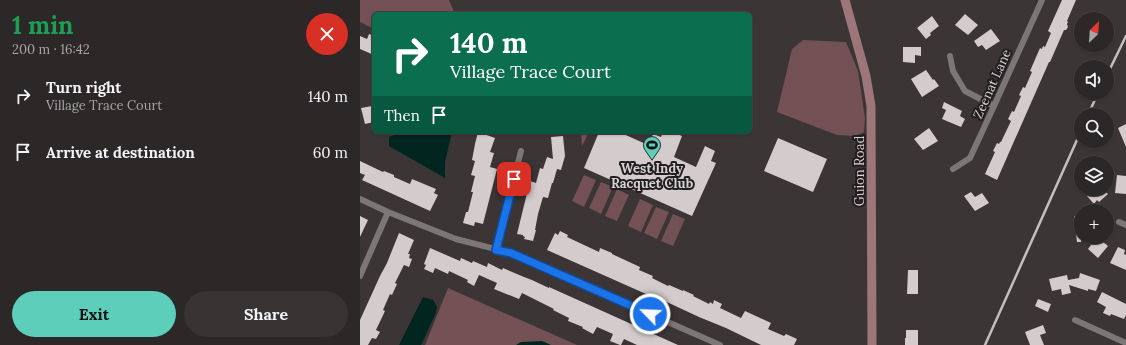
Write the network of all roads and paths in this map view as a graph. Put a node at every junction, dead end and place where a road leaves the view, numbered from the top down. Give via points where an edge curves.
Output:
1 (845, 0) edge
2 (1042, 0) edge
3 (950, 56) dead end
4 (994, 106) junction
5 (521, 151) dead end
6 (953, 169) dead end
7 (360, 199) edge
8 (388, 212) junction
9 (1119, 222) dead end
10 (1126, 225) edge
11 (496, 250) junction
12 (360, 276) edge
13 (1075, 320) dead end
14 (1126, 343) edge
15 (720, 345) edge
16 (872, 345) edge

1 - 16 street, Guion Road via 866,76 871,106
2 - 4 street, Zeenat Lane
3 - 4 street via 953,71 965,91
4 - 6 street, Zeenat Lane via 970,158
5 - 11 street
7 - 8 street
8 - 11 street via 456,239
8 - 12 street
9 - 10 street
11 - 15 street via 511,253
13 - 14 street

